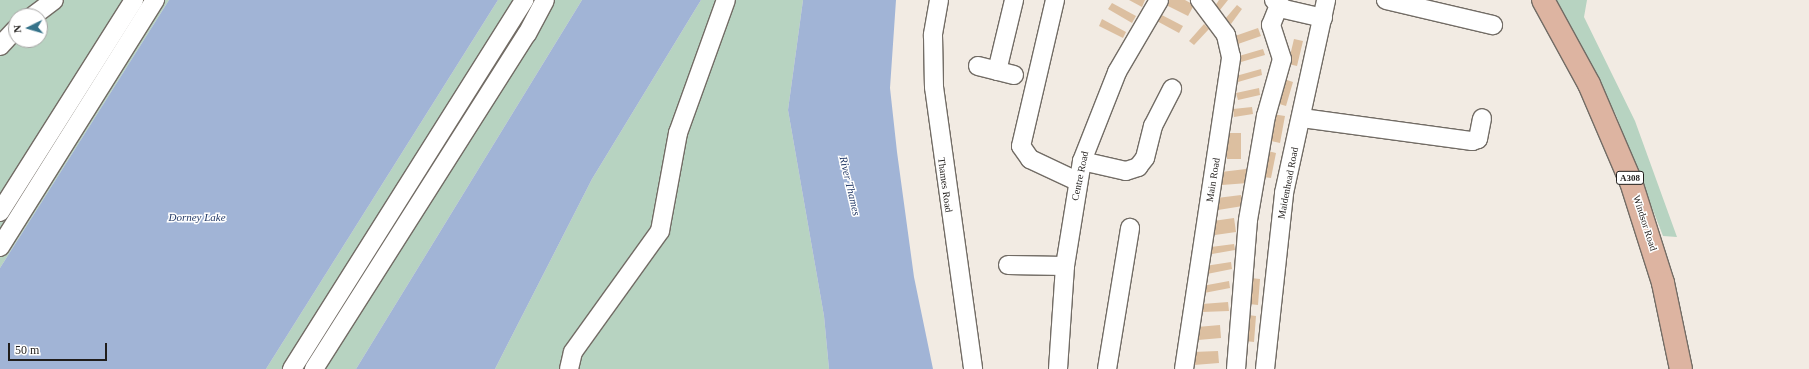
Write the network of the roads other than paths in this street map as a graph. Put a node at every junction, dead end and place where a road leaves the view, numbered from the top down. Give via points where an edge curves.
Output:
1 (54, 0) edge
2 (134, 0) edge
3 (156, 0) edge
4 (524, 0) edge
5 (545, 0) edge
6 (726, 0) edge
7 (939, 0) edge
8 (1014, 0) edge
9 (1056, 0) edge
10 (1159, 0) edge
11 (1200, 0) edge
12 (1326, 0) edge
13 (1386, 0) edge
14 (1543, 0) edge
15 (1277, 2) edge
16 (1414, 3) edge
17 (44, 8) edge
18 (1323, 18) junction
19 (1493, 25) dead end
20 (8, 38) edge
21 (0, 46) edge
22 (978, 66) dead end
23 (996, 71) junction
24 (1014, 75) dead end
25 (1172, 89) dead end
26 (1302, 118) junction
27 (1482, 118) dead end
28 (1082, 161) junction
29 (1078, 181) junction
30 (0, 212) edge
31 (1130, 228) dead end
32 (0, 247) edge
33 (1008, 265) dead end
34 (1065, 266) junction
35 (292, 369) edge
36 (314, 369) edge
37 (569, 369) edge
38 (973, 369) edge
39 (1058, 369) edge
40 (1107, 369) edge
41 (1184, 369) edge
42 (1236, 369) edge
43 (1265, 369) edge
44 (1681, 369) edge

1 - 17 street
2 - 30 street
3 - 32 street
4 - 35 street
5 - 36 street via 527,34
6 - 37 street via 678,133 660,231 578,345
7 - 38 street, Thames Road via 933,35 934,86
8 - 23 street
9 - 29 street via 1021,146 1030,159
10 - 28 street, Centre Road via 1115,77
11 - 41 street, Main Road via 1226,35 1231,57
12 - 18 street, Maidenhead Road
13 - 16 street
14 - 44 main road, Windsor Road / A308 via 1589,84 1631,182 1663,283
15 - 18 street
15 - 42 street via 1271,25 1282,59 1266,116 1248,220
16 - 19 street
18 - 26 street, Maidenhead Road
20 - 21 street
22 - 23 street
23 - 24 street
25 - 28 street via 1153,126 1145,158 1138,168 1126,171
26 - 27 street via 1472,141 1478,139
26 - 43 street, Maidenhead Road via 1281,217 1274,310
28 - 29 street, Centre Road
29 - 34 street, Centre Road
31 - 40 street
33 - 34 street
34 - 39 street, Centre Road

